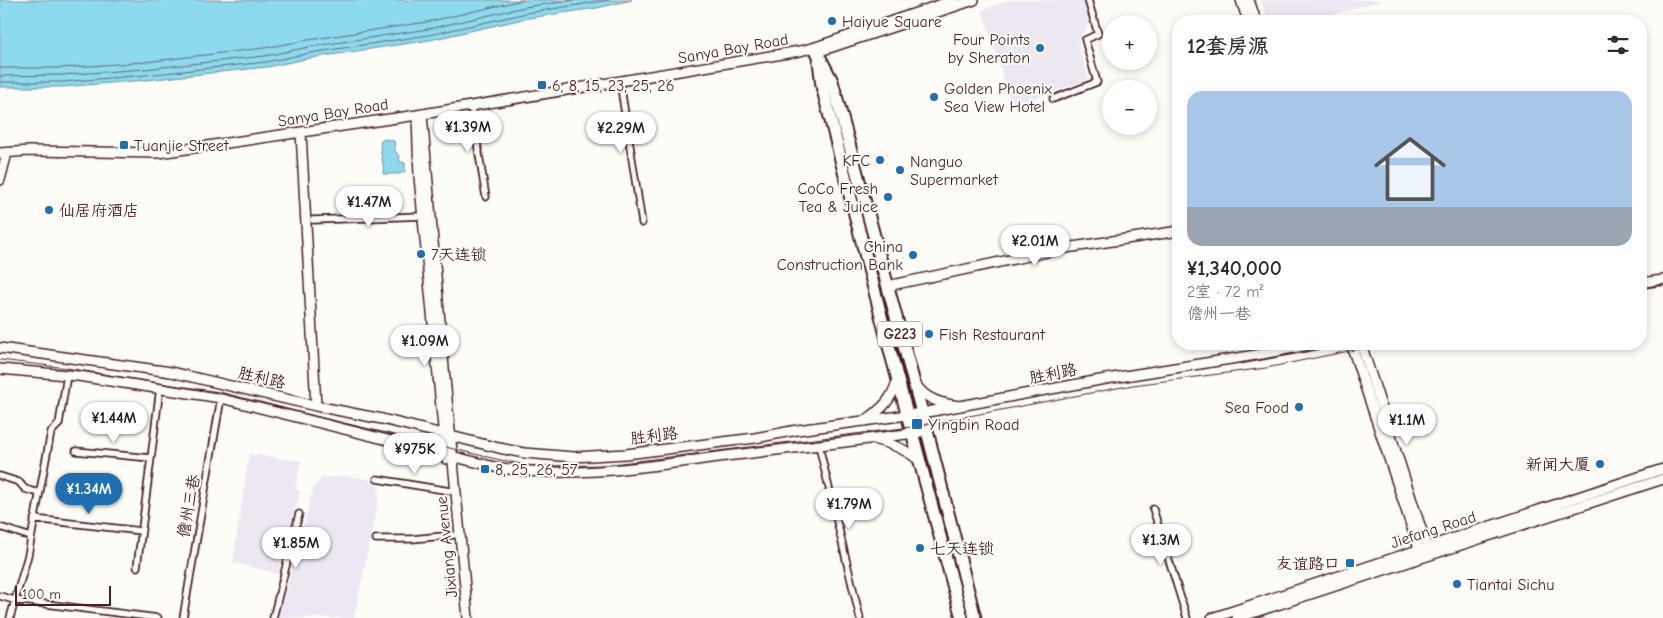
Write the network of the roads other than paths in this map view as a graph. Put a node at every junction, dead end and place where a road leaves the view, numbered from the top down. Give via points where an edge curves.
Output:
1 (954, 0) edge
2 (974, 0) edge
3 (1088, 0) edge
4 (1241, 0) edge
5 (1249, 0) edge
6 (1246, 15) edge
7 (1254, 15) edge
8 (817, 49) junction
9 (620, 82) junction
10 (1053, 99) dead end
11 (471, 106) junction
12 (419, 115) junction
13 (301, 133) junction
14 (3, 153) edge
15 (0, 180) edge
16 (486, 197) dead end
17 (423, 216) junction
18 (313, 220) dead end
19 (642, 223) dead end
20 (1172, 232) edge
21 (1663, 280) edge
22 (1647, 283) edge
23 (887, 286) junction
24 (0, 348) edge
25 (1283, 350) edge
26 (1353, 350) edge
27 (1363, 350) edge
28 (0, 369) edge
29 (67, 375) junction
30 (898, 379) junction
31 (913, 380) junction
32 (160, 388) junction
33 (221, 398) junction
34 (316, 406) junction
35 (960, 406) junction
36 (922, 413) junction
37 (908, 415) junction
38 (865, 421) junction
39 (927, 431) junction
40 (913, 433) junction
41 (447, 435) junction
42 (873, 439) junction
43 (819, 446) junction
44 (76, 451) dead end
45 (449, 456) junction
46 (151, 458) junction
47 (920, 462) junction
48 (1663, 469) edge
49 (0, 476) edge
50 (377, 479) dead end
51 (1663, 479) edge
52 (450, 491) junction
53 (39, 493) junction
54 (1153, 509) dead end
55 (299, 514) dead end
56 (34, 518) junction
57 (0, 527) edge
58 (141, 531) junction
59 (454, 535) junction
60 (31, 537) junction
61 (376, 539) dead end
62 (1424, 552) junction
63 (137, 567) dead end
64 (0, 596) edge
65 (14, 600) junction
66 (10, 618) edge
67 (158, 618) edge
68 (183, 618) edge
69 (273, 618) edge
70 (462, 618) edge
71 (468, 618) edge
72 (860, 618) edge
73 (962, 618) edge
74 (975, 618) edge
75 (1187, 618) edge
76 (1212, 618) edge
77 (1237, 618) edge

1 - 8 main road
2 - 8 main road
3 - 10 street via 1098,34 1085,40 1097,82
4 - 6 main road
5 - 7 main road
8 - 9 main road, Sanya Bay Road
8 - 23 highway, G223 via 832,81
8 - 30 highway, G223 via 822,86
9 - 11 main road, Sanya Bay Road
9 - 19 street
11 - 12 main road, Sanya Bay Road
11 - 16 street
12 - 13 main road, Sanya Bay Road
12 - 17 main road, Jixiang Avenue
12 - 41 main road, Jixiang Avenue
13 - 14 main road, Sanya Bay Road via 159,153
13 - 34 main road
14 - 15 main road
17 - 18 street
17 - 41 main road, Jixiang Avenue
20 - 23 main road via 1066,248
21 - 22 main road
23 - 31 highway, G223
24 - 34 main road, 胜利路 via 171,372
25 - 35 main road, 胜利路
26 - 62 main road
27 - 62 main road
28 - 29 main road, 胜利路
29 - 32 main road, 胜利路
29 - 53 street via 59,424 51,432
30 - 37 highway, G223
30 - 38 main road via 883,408
31 - 35 main road via 931,399
31 - 36 highway, G223
32 - 33 main road, 胜利路
32 - 46 street
33 - 45 main road, 胜利路
33 - 68 street, 儋州三巷
34 - 41 main road, 胜利路
35 - 36 main road, 胜利路
36 - 37 main road, 胜利路
36 - 39 highway, G223
37 - 38 main road, 胜利路
37 - 40 highway, G223
38 - 41 main road, 胜利路 via 626,454 574,457 524,453
39 - 40 main road, 胜利路
39 - 74 highway, G223
40 - 42 main road, 胜利路
40 - 47 highway, G223
41 - 45 main road, Jixiang Avenue
42 - 43 main road, 胜利路
42 - 47 main road via 897,446
43 - 45 main road, 胜利路 via 578,473 515,470
43 - 72 street
44 - 46 street
45 - 52 main road, Jixiang Avenue
45 - 71 main road, Jixiang Avenue
46 - 58 street
47 - 73 highway, G223
48 - 62 main road, Jiefang Road
49 - 53 street
50 - 52 street
51 - 62 main road, Jiefang Road
52 - 59 main road, Jixiang Avenue
53 - 56 street
54 - 75 street
55 - 69 street
56 - 58 street
56 - 60 street
57 - 60 street
58 - 63 street
59 - 61 street
59 - 70 main road, Jixiang Avenue
60 - 65 street
62 - 76 main road, Jiefang Road
62 - 77 main road, Jiefang Road
64 - 65 street
65 - 66 street
65 - 67 street

